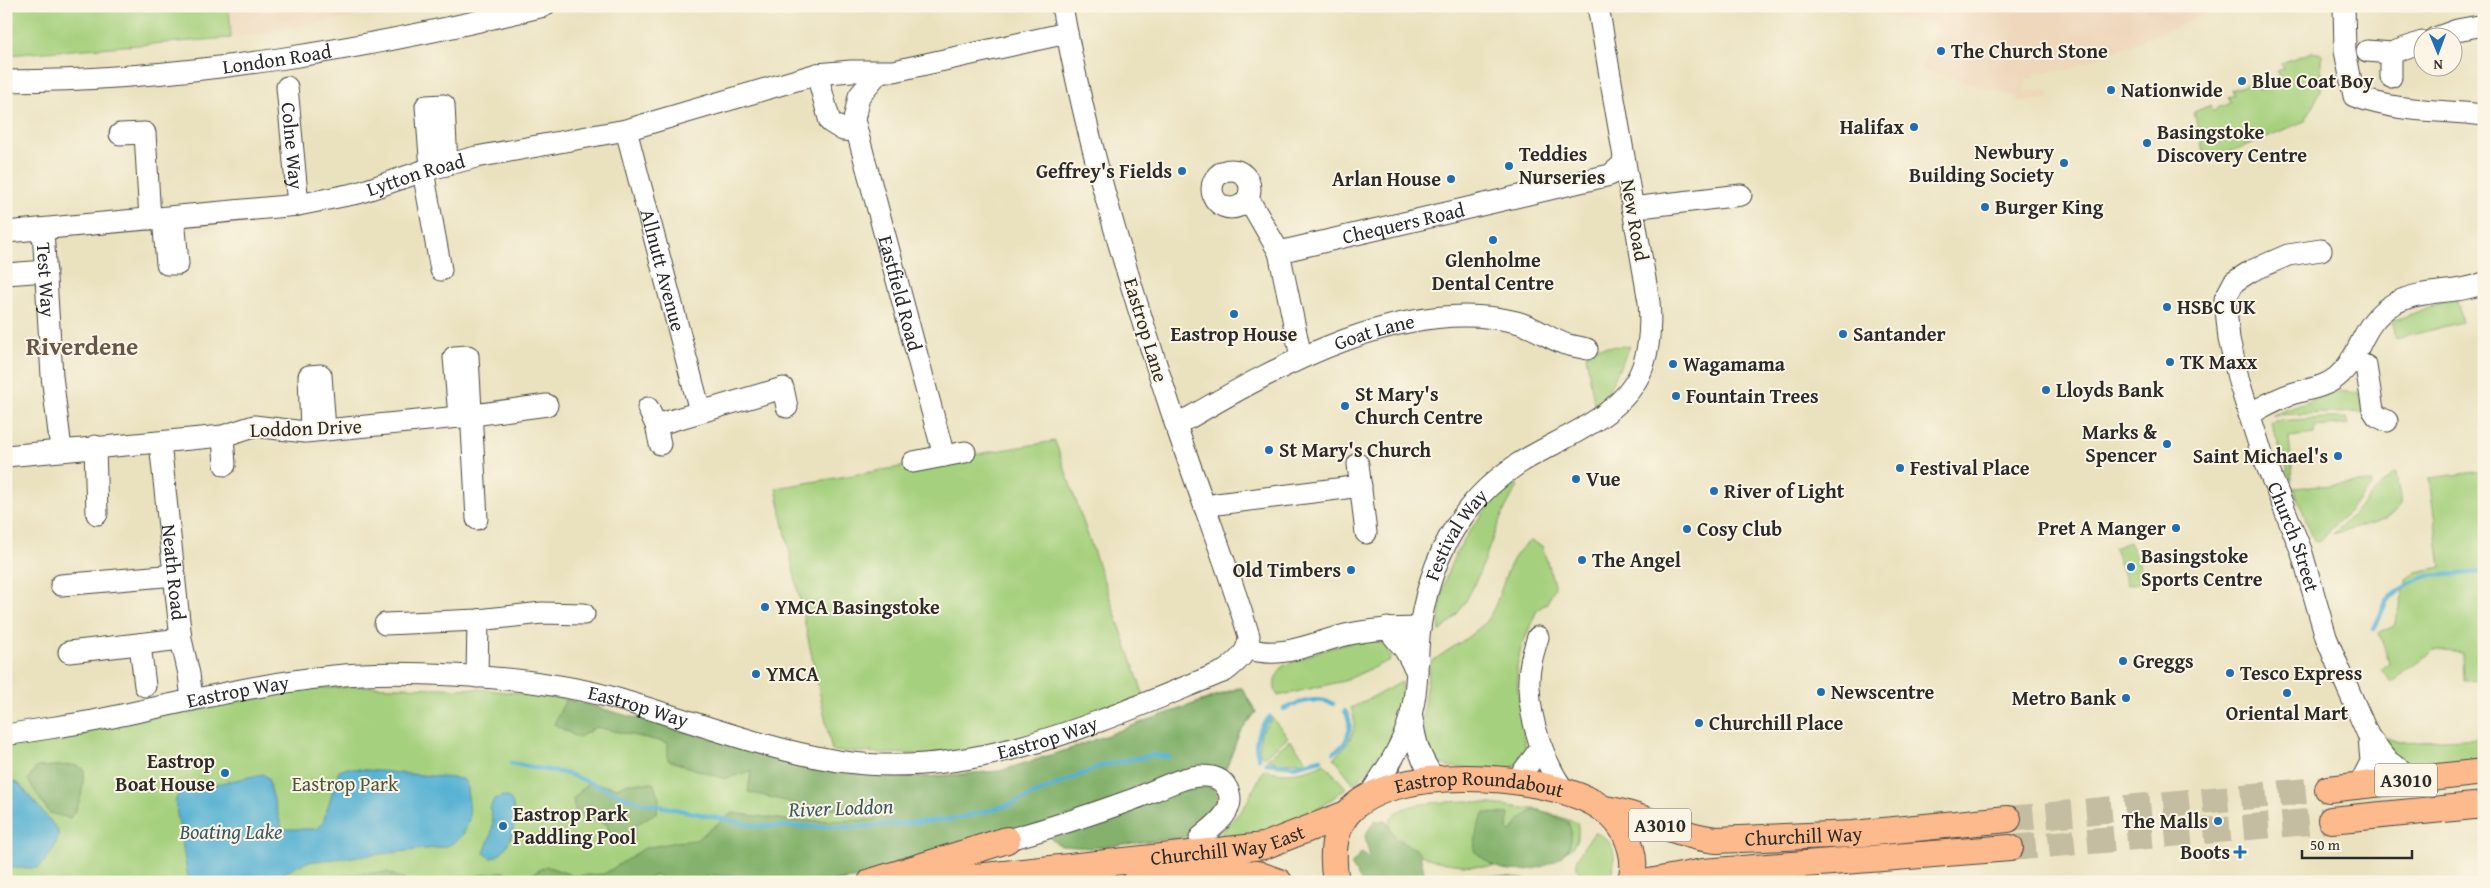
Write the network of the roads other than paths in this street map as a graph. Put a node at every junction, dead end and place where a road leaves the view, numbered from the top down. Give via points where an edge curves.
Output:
1 (544, 6) edge
2 (1062, 6) edge
3 (1598, 6) edge
4 (2344, 6) edge
5 (2484, 25) edge
6 (2462, 29) edge
7 (1067, 33) junction
8 (2412, 46) edge
9 (2367, 52) dead end
10 (2392, 53) junction
11 (879, 72) junction
12 (817, 74) junction
13 (2392, 77) dead end
14 (6, 81) edge
15 (288, 87) dead end
16 (2484, 115) edge
17 (626, 130) junction
18 (855, 131) junction
19 (120, 134) dead end
20 (1624, 158) junction
21 (434, 168) junction
22 (1741, 195) dead end
23 (1248, 198) dead end
24 (298, 205) junction
25 (1632, 208) junction
26 (162, 218) junction
27 (43, 230) junction
28 (6, 232) edge
29 (2321, 250) dead end
30 (1278, 252) junction
31 (441, 270) dead end
32 (46, 271) junction
33 (6, 274) edge
34 (2484, 283) edge
35 (1587, 349) dead end
36 (1301, 357) junction
37 (2351, 360) junction
38 (547, 405) dead end
39 (787, 407) dead end
40 (700, 411) junction
41 (2249, 414) junction
42 (465, 416) junction
43 (1598, 418) joint
44 (2387, 421) dead end
45 (1175, 423) junction
46 (654, 426) dead end
47 (223, 436) junction
48 (160, 442) junction
49 (95, 446) junction
50 (61, 449) junction
51 (6, 456) edge
52 (913, 462) dead end
53 (1358, 464) dead end
54 (225, 465) dead end
55 (1361, 486) junction
56 (1205, 508) junction
57 (97, 514) dead end
58 (477, 518) dead end
59 (1366, 533) dead end
60 (175, 575) junction
61 (61, 585) dead end
62 (584, 614) dead end
63 (478, 620) junction
64 (386, 624) dead end
65 (1387, 628) junction
66 (1420, 628) junction
67 (1538, 637) dead end
68 (181, 639) junction
69 (140, 644) junction
70 (1247, 648) junction
71 (69, 652) dead end
72 (1417, 672) junction
73 (478, 677) junction
74 (145, 686) dead end
75 (192, 700) junction
76 (1412, 712) junction
77 (6, 735) edge
78 (2369, 737) junction
79 (1541, 748) junction
80 (2484, 772) edge
81 (1436, 780) junction
82 (2414, 780) junction
83 (1515, 782) junction
84 (2359, 785) junction
85 (2328, 789) tunnel mouth
86 (1565, 792) junction
87 (1368, 797) junction
88 (2484, 805) edge
89 (1603, 809) junction
90 (1346, 814) junction
91 (2008, 819) tunnel mouth
92 (2331, 820) tunnel mouth
93 (1200, 838) dead end
94 (1007, 840) joint
95 (2010, 848) tunnel mouth
96 (872, 882) edge
97 (928, 882) edge
98 (1135, 882) edge
99 (1279, 882) edge
100 (1336, 882) edge
101 (1630, 882) edge
102 (1649, 882) edge

1 - 14 street, London Road via 471,24 212,67 125,77
2 - 7 street, Eastrop Lane
3 - 20 street, New Road
4 - 16 street via 2345,51 2354,96 2403,109
5 - 6 street
7 - 11 street
7 - 45 street, Eastrop Lane via 1091,144
8 - 10 street
9 - 10 street
10 - 13 street
11 - 12 street via 851,70
11 - 18 street, Eastfield Road via 865,86 856,103
12 - 17 street, Lytton Road
12 - 18 street via 830,122 843,130
15 - 24 street, Colne Way
17 - 21 street, Lytton Road via 476,157
17 - 40 street, Allnutt Avenue
18 - 52 street, Eastfield Road via 955,454
19 - 26 street via 145,134
20 - 25 street, New Road
20 - 30 street, Chequers Road via 1622,165 1610,175
21 - 24 street, Lytton Road via 358,193
21 - 31 street
22 - 25 street
23 - 30 street
24 - 26 street, Lytton Road
25 - 43 street, New Road via 1649,302 1649,336 1637,378 1618,402
26 - 27 street, Lytton Road
27 - 28 street, Lytton Road
27 - 32 street, Test Way
29 - 41 street, Church Street via 2288,254 2251,271 2234,282 2225,299 2234,362
30 - 36 street
32 - 33 street
32 - 50 street, Test Way via 52,376
34 - 37 street via 2462,290 2426,292 2391,306 2374,318
35 - 36 street, Goat Lane via 1564,344 1517,322 1460,314 1396,323
36 - 45 street, Goat Lane via 1190,418
37 - 41 street via 2335,379 2275,400
37 - 44 street via 2366,366 2373,410
38 - 42 street, Loddon Drive
39 - 40 street via 783,388
40 - 46 street
41 - 78 street, Church Street via 2301,550 2326,637
42 - 47 street, Loddon Drive via 305,432 254,426
42 - 58 street
43 - 66 street, Festival Way via 1518,464 1474,502 1445,542 1431,578
45 - 56 street, Eastrop Lane
47 - 48 street, Loddon Drive
47 - 54 street
48 - 49 street, Loddon Drive
48 - 60 street, Neath Road
49 - 50 street, Loddon Drive
49 - 57 street
50 - 51 street, Loddon Drive
53 - 55 street
55 - 56 street
55 - 59 street
56 - 70 street, Eastrop Lane via 1249,636
60 - 61 street
60 - 68 street, Neath Road
62 - 63 street via 542,613
63 - 64 street
63 - 73 street
65 - 66 street
65 - 70 street via 1348,634 1278,653
65 - 72 street
66 - 72 street, Festival Way
67 - 79 street via 1528,687
68 - 69 street
68 - 75 street, Neath Road
69 - 71 street
69 - 74 street
70 - 73 street, Eastrop Way via 1224,671 1054,738 968,760 900,764 842,762 805,755 583,691
72 - 76 street, Festival Way
73 - 75 street, Eastrop Way via 338,676
75 - 77 street, Eastrop Way
76 - 81 street, Festival Way via 1415,742 1425,766
76 - 87 street, Festival Way via 1394,758
78 - 82 street, Church Street via 2389,762
78 - 84 street, Church Street via 2371,762
79 - 83 street
79 - 86 street
80 - 82 main road, A3010
81 - 83 main road, Eastrop Roundabout via 1488,778
81 - 87 main road, Eastrop Roundabout via 1398,785
82 - 84 main road, A3010
83 - 86 main road, Eastrop Roundabout
84 - 85 main road, A3010
86 - 89 main road, Eastrop Roundabout
87 - 90 main road, Eastrop Roundabout
88 - 92 main road, A3010
89 - 91 main road, Churchill Way / A3010 via 1638,816 1700,838 1717,840 1853,834
89 - 101 main road, Eastrop Roundabout via 1628,837 1634,861
90 - 97 main road, Churchill Way East via 1264,846
90 - 100 main road via 1336,839 1333,863
93 - 94 street via 1227,812 1230,797 1226,786 1216,777 1201,775 1181,781
94 - 96 main road
95 - 102 main road, Churchill Way via 1702,872
98 - 99 main road, Churchill Way East via 1211,874 1257,874

